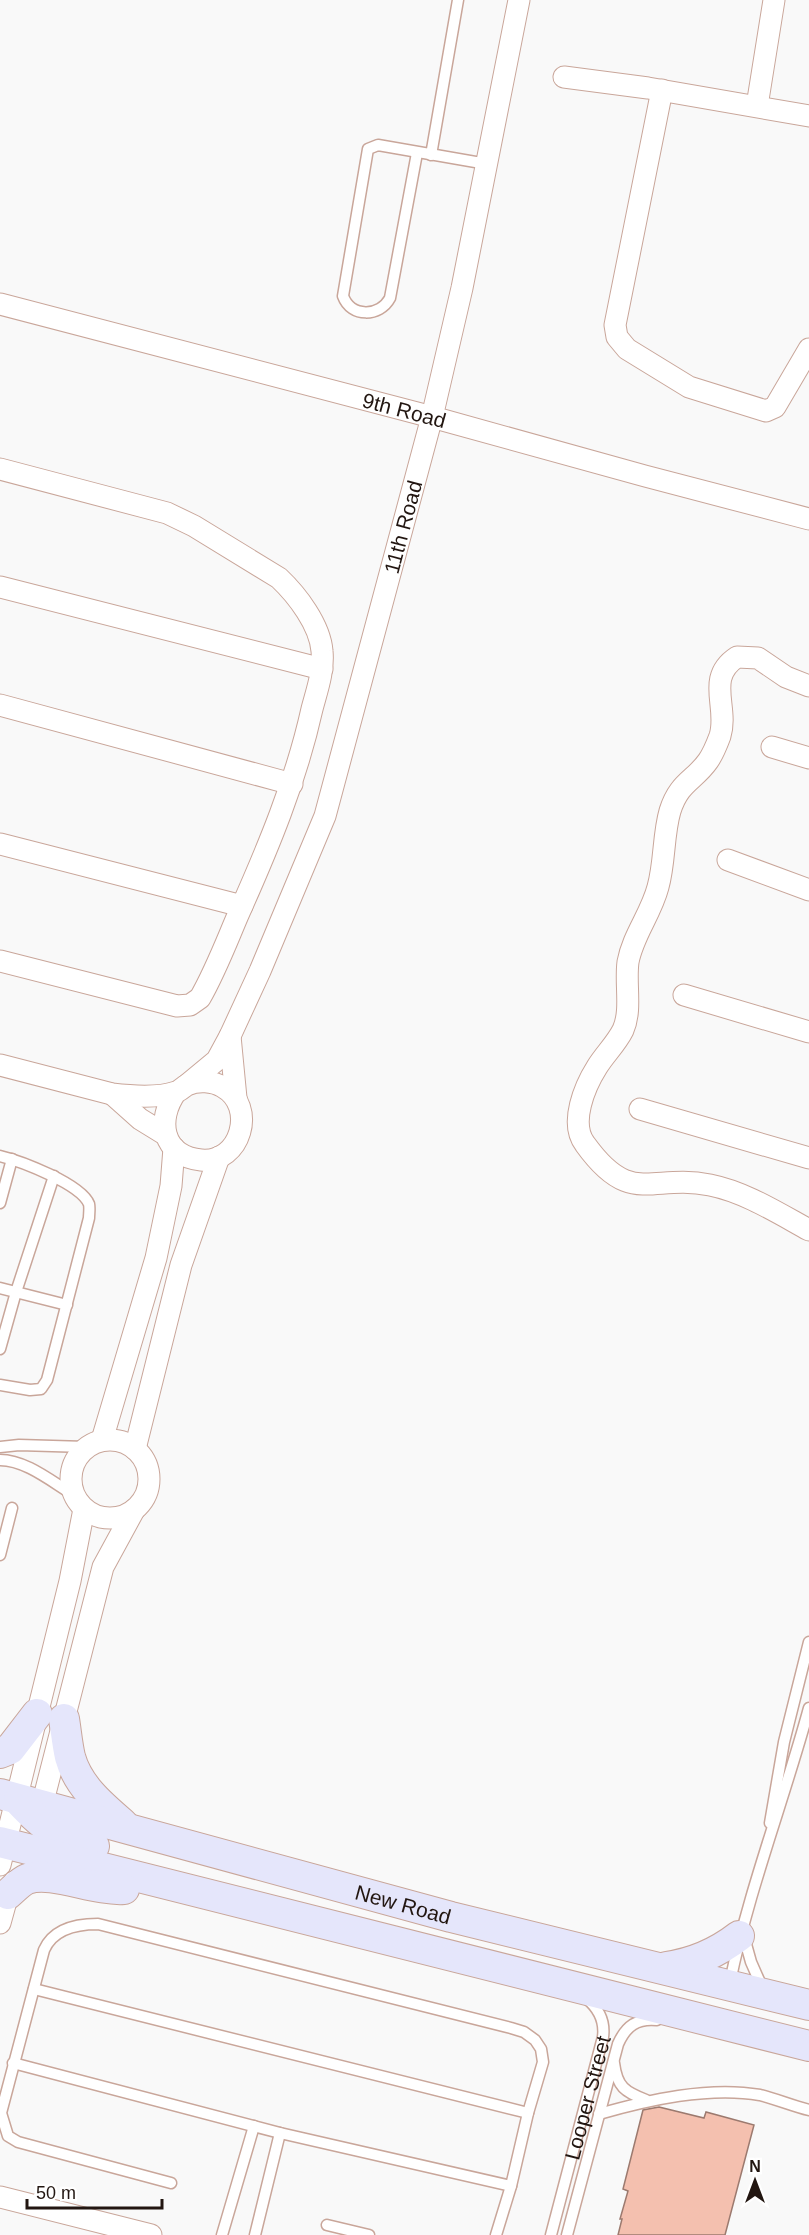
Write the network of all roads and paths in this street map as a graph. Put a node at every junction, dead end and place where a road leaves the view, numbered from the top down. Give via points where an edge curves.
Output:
1 (458, 0) edge
2 (519, 0) edge
3 (774, 0) edge
4 (564, 77) dead end
5 (662, 90) junction
6 (757, 106) junction
7 (809, 116) edge
8 (417, 153) junction
9 (431, 155) junction
10 (487, 164) junction
11 (0, 304) edge
12 (809, 350) edge
13 (432, 417) junction
14 (0, 469) edge
15 (809, 519) edge
16 (0, 587) edge
17 (322, 669) junction
18 (809, 686) edge
19 (0, 705) edge
20 (772, 747) dead end
21 (809, 758) edge
22 (291, 784) junction
23 (0, 844) edge
24 (728, 861) dead end
25 (809, 890) edge
26 (242, 906) junction
27 (0, 961) edge
28 (684, 995) dead end
29 (809, 1032) edge
30 (230, 1036) junction
31 (0, 1065) edge
32 (182, 1088) junction
33 (112, 1094) junction
34 (236, 1098) junction
35 (640, 1109) dead end
36 (170, 1142) junction
37 (0, 1156) edge
38 (219, 1157) junction
39 (809, 1158) edge
40 (12, 1159) junction
41 (54, 1176) junction
42 (0, 1203) edge
43 (809, 1230) edge
44 (0, 1288) edge
45 (16, 1292) junction
46 (67, 1305) junction
47 (0, 1349) edge
48 (0, 1385) edge
49 (94, 1444) junction
50 (0, 1447) edge
51 (135, 1449) junction
52 (0, 1460) edge
53 (79, 1502) junction
54 (12, 1508) dead end
55 (134, 1510) junction
56 (0, 1555) edge
57 (809, 1642) edge
58 (809, 1708) edge
59 (50, 1716) junction
60 (0, 1753) edge
61 (14, 1827) edge
62 (130, 1830) junction
63 (768, 1841) junction
64 (169, 1886) junction
65 (8, 1894) junction
66 (0, 1923) edge
67 (344, 1930) junction
68 (740, 1932) junction
69 (657, 1968) junction
70 (520, 1972) junction
71 (729, 1986) junction
72 (34, 1989) junction
73 (766, 1994) junction
74 (809, 2006) edge
75 (726, 2024) junction
76 (776, 2037) junction
77 (809, 2046) edge
78 (613, 2060) junction
79 (13, 2063) junction
80 (646, 2100) junction
81 (809, 2110) edge
82 (528, 2113) junction
83 (599, 2114) junction
84 (254, 2126) junction
85 (280, 2133) junction
86 (171, 2183) dead end
87 (511, 2186) junction
88 (0, 2197) edge
89 (327, 2225) dead end
90 (151, 2235) edge
91 (222, 2235) edge
92 (255, 2235) edge
93 (369, 2235) edge
94 (496, 2235) edge
95 (550, 2235) edge
96 (567, 2235) edge

1 - 9 lane
2 - 10 street, 11th Road
3 - 6 street
4 - 5 street
5 - 6 street
5 - 12 street via 615,325 620,342 689,387 766,411 775,407
6 - 7 street
8 - 8 lane via 390,298 376,312 362,313 352,309 343,296 368,149 378,145
8 - 9 lane
9 - 10 lane
10 - 13 street, 11th Road
11 - 13 street, 9th Road
13 - 15 street, 9th Road
13 - 30 street, 11th Road via 324,816
14 - 17 street via 167,513 279,578 297,598 321,641
16 - 17 street
17 - 22 street
18 - 43 street via 786,677 758,658 737,657 723,669 719,681 721,733 708,761 685,782 670,810 658,886 634,940 628,964 624,1027 586,1087 579,1125 583,1142 620,1179 646,1186 710,1185 734,1192
19 - 22 street
20 - 21 street
22 - 26 street
23 - 26 street
24 - 25 street
26 - 27 street via 206,987 190,1005 165,1004
28 - 29 street
30 - 32 street, 11th Road via 217,1060
30 - 34 street
31 - 33 street
32 - 33 street via 128,1096
32 - 34 street via 206,1081 223,1086
32 - 36 street via 167,1105 163,1120
33 - 36 street
34 - 38 street via 242,1114 241,1132 233,1147
35 - 39 street
36 - 38 street via 187,1157 203,1161
36 - 49 street via 171,1186 156,1258
37 - 40 lane
38 - 51 street via 181,1265
40 - 41 lane
40 - 42 lane
41 - 45 lane
41 - 46 lane via 83,1196 89,1205
44 - 45 lane
45 - 46 lane
45 - 47 lane
46 - 48 lane via 40,1389
49 - 50 lane
49 - 51 street via 120,1441
49 - 53 street via 75,1461 70,1478
51 - 55 street via 146,1463 149,1480 145,1497
52 - 53 lane via 22,1464
53 - 55 street via 100,1516 117,1517
53 - 59 street via 78,1545
54 - 56 lane
55 - 59 street via 103,1567
57 - 63 lane via 772,1800
58 - 63 lane
59 - 60 main road
59 - 61 street
59 - 62 main road via 80,1780 94,1799
61 - 62 main road, New Road
61 - 64 main road, New Road
61 - 65 street
61 - 67 main road via 60,1836 266,1899
62 - 69 main road, New Road
63 - 68 lane
64 - 65 main road via 108,1890 44,1876 25,1880
64 - 67 main road, New Road
65 - 66 street
67 - 70 main road, New Road
68 - 69 main road via 722,1949 704,1958
68 - 71 lane
68 - 73 lane
69 - 71 main road, New Road
70 - 75 main road, New Road
70 - 95 lane, Looper Street via 590,2001 604,2027
71 - 73 main road, New Road
71 - 76 main road via 749,2015
72 - 79 lane
72 - 82 lane
72 - 82 lane via 52,1935 85,1924 109,1927 524,2032 541,2049 543,2062
73 - 74 main road, New Road
75 - 76 main road, New Road
75 - 78 lane, Looper Street via 649,2019 637,2022 623,2033
76 - 77 main road, New Road
78 - 80 lane via 622,2087
78 - 83 lane, Looper Street
79 - 84 lane
79 - 86 lane via 1,2113 8,2136
80 - 81 lane via 731,2092
80 - 83 lane
82 - 87 lane
83 - 96 lane, Looper Street
84 - 85 lane
84 - 91 lane
85 - 87 lane
85 - 92 lane
87 - 94 lane
88 - 90 street
89 - 93 lane

